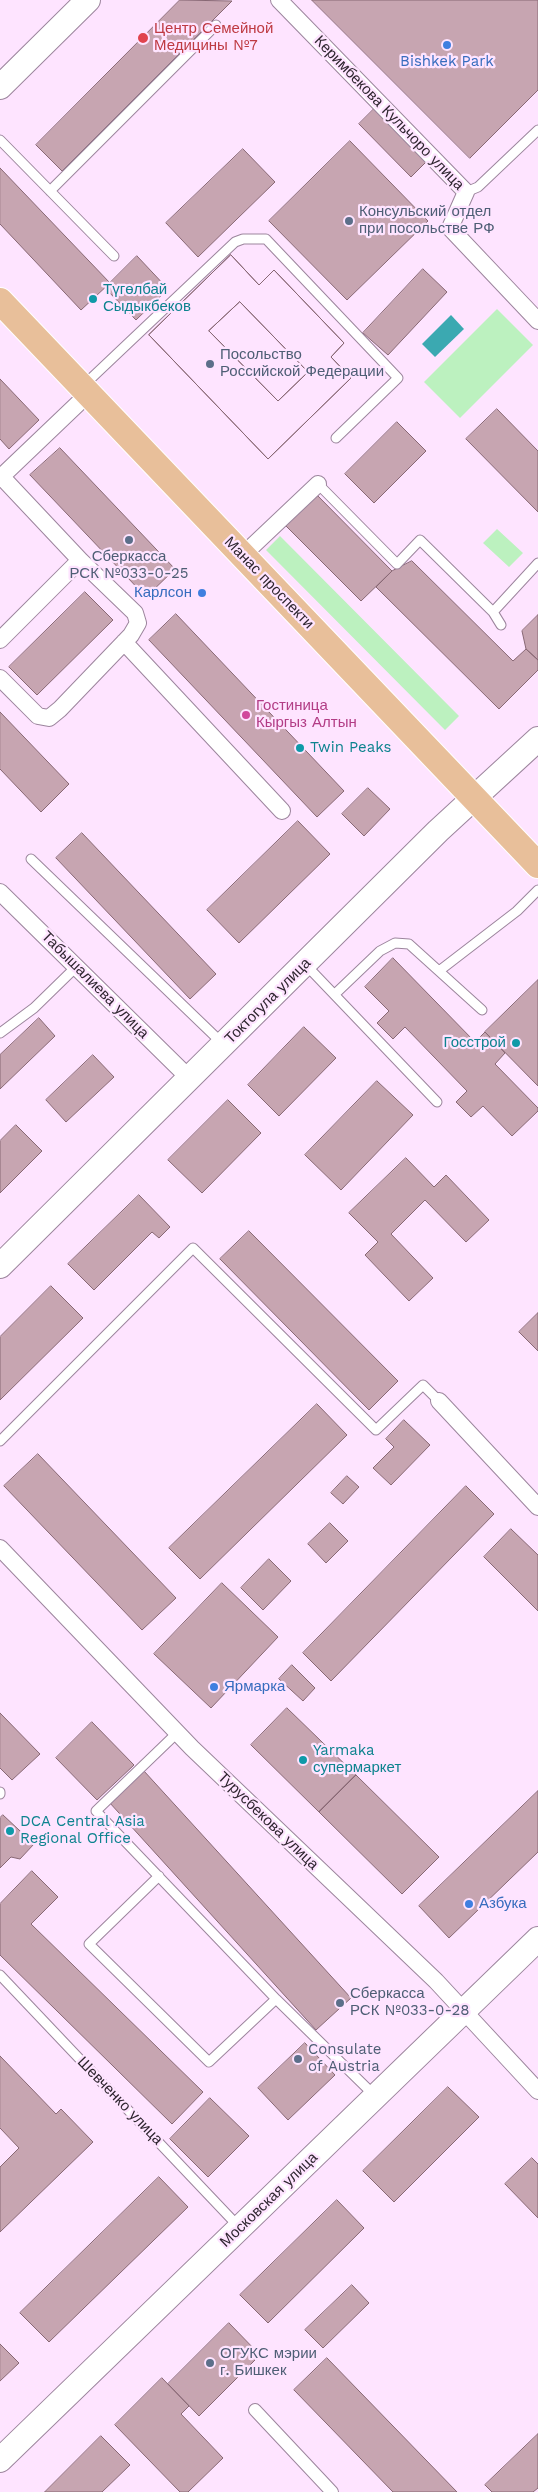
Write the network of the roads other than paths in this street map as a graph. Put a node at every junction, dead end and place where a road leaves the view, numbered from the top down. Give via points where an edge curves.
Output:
1 (88, 0) edge
2 (280, 0) edge
3 (216, 25) dead end
4 (0, 87) edge
5 (538, 130) edge
6 (0, 140) edge
7 (50, 191) junction
8 (466, 192) junction
9 (114, 256) dead end
10 (0, 301) edge
11 (538, 321) edge
12 (85, 390) junction
13 (336, 438) dead end
14 (0, 477) edge
15 (318, 484) joint
16 (243, 556) junction
17 (80, 560) junction
18 (538, 563) edge
19 (493, 612) junction
20 (501, 624) dead end
21 (0, 640) edge
22 (124, 642) junction
23 (0, 678) edge
24 (538, 739) edge
25 (474, 798) junction
26 (282, 811) dead end
27 (31, 859) dead end
28 (538, 866) edge
29 (538, 890) edge
30 (0, 892) edge
31 (305, 964) junction
32 (76, 967) junction
33 (439, 971) junction
34 (335, 994) junction
35 (482, 1010) dead end
36 (0, 1033) edge
37 (223, 1044) junction
38 (189, 1078) junction
39 (437, 1102) dead end
40 (0, 1266) edge
41 (439, 1401) joint
42 (0, 1441) edge
43 (538, 1506) edge
44 (0, 1548) edge
45 (177, 1733) junction
46 (158, 1876) junction
47 (538, 1939) edge
48 (0, 1975) edge
49 (276, 1999) junction
50 (464, 2011) junction
51 (538, 2091) edge
52 (376, 2097) junction
53 (240, 2228) junction
54 (255, 2410) dead end
55 (0, 2460) edge
56 (332, 2492) edge

1 - 4 main road
2 - 8 street, Керимбекова Кульчоро улица
3 - 7 lane
5 - 8 lane via 478,187
6 - 7 lane
7 - 9 lane
8 - 11 street, Керимбекова Кульчоро улица via 450,228
10 - 12 main road, Манас проспекти
12 - 13 lane via 236,242 266,239 398,378
12 - 14 street
12 - 16 main road, Манас проспекти
14 - 17 street
15 - 16 street
15 - 19 lane via 397,564 420,540
16 - 25 main road, Манас проспекти
17 - 21 street
17 - 22 street via 135,613 138,623
18 - 19 lane
19 - 20 lane
22 - 23 street via 50,718 38,716
22 - 26 street
24 - 25 main road, Токтогула улица
25 - 28 main road, Манас проспекти
25 - 31 main road, Токтогула улица
27 - 37 lane
29 - 33 lane via 517,911
30 - 32 street, Табышалиева улица
31 - 34 lane
31 - 37 main road, Токтогула улица
32 - 36 lane via 34,1008
32 - 38 street, Табышалиева улица
33 - 34 lane via 409,944 395,943 380,951
33 - 35 lane
34 - 39 lane
37 - 38 main road, Токтогула улица
38 - 40 main road, Токтогула улица
41 - 42 lane via 423,1385 376,1430 193,1248
41 - 43 street
44 - 45 street, Турусбекова улица
45 - 46 lane via 96,1811
45 - 50 street, Турусбекова улица via 436,1980
46 - 49 lane
46 - 49 lane via 89,1944 209,2062
47 - 50 main road, Московская улица
48 - 53 lane, Шевченко улица
49 - 52 lane
50 - 51 street, Турусбекова улица
50 - 52 main road, Московская улица
52 - 53 main road, Московская улица
53 - 55 main road, Московская улица
54 - 56 street

